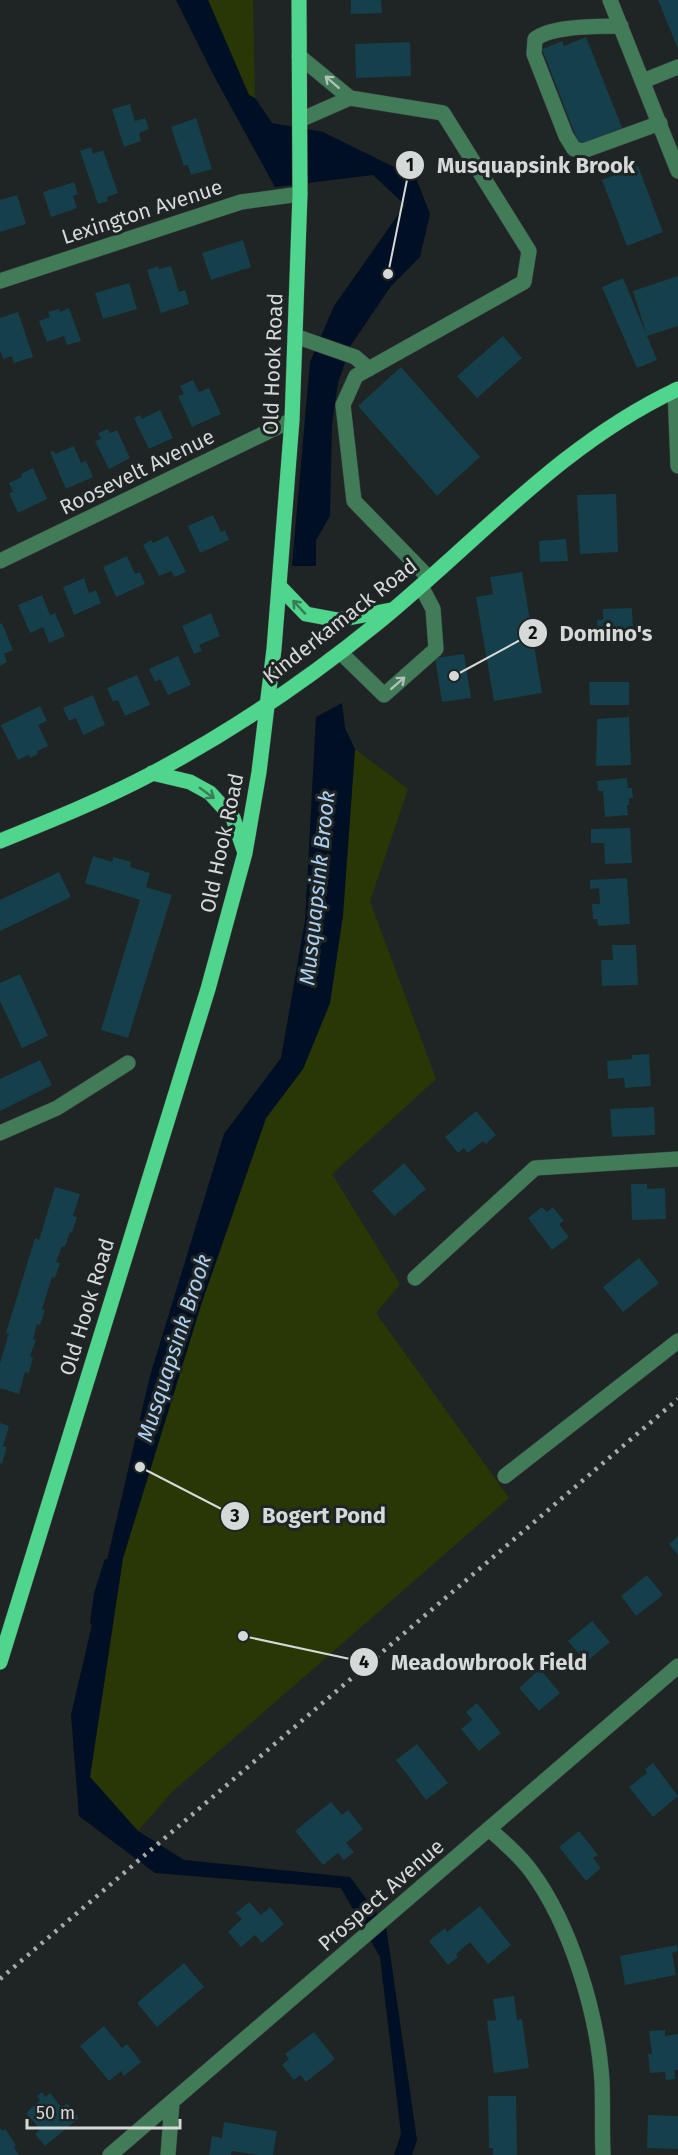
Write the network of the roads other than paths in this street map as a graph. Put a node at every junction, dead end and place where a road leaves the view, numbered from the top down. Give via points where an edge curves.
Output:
1 (299, 0) edge
2 (610, 0) edge
3 (621, 26) junction
4 (299, 56) junction
5 (678, 67) edge
6 (643, 81) junction
7 (350, 98) junction
8 (300, 120) junction
9 (660, 123) junction
10 (678, 171) edge
11 (300, 194) junction
12 (0, 281) edge
13 (302, 338) junction
14 (369, 369) junction
15 (677, 390) edge
16 (292, 420) junction
17 (678, 465) edge
18 (0, 561) edge
19 (425, 582) junction
20 (280, 587) junction
21 (394, 609) junction
22 (341, 652) junction
23 (268, 705) junction
24 (152, 773) junction
25 (0, 841) edge
26 (244, 853) junction
27 (128, 1063) dead end
28 (0, 1133) edge
29 (678, 1159) edge
30 (415, 1278) dead end
31 (678, 1341) edge
32 (505, 1476) dead end
33 (0, 1662) edge
34 (678, 1666) edge
35 (489, 1829) junction
36 (172, 2103) junction
37 (110, 2155) edge
38 (168, 2155) edge
39 (603, 2155) edge

1 - 4 main road, Old Hook Road
2 - 3 street
3 - 6 street
3 - 9 street via 563,30 535,39 534,54 566,136 574,148 583,151
7 -> 4 street
4 - 8 main road, Old Hook Road
5 - 6 street
6 - 9 street
7 - 8 street
7 - 14 street via 443,113 529,251 524,282
8 - 11 main road, Old Hook Road
9 - 10 street
11 - 12 street, Lexington Avenue via 241,202
11 - 13 main road, Old Hook Road
13 - 14 street via 355,357
13 - 16 main road, Old Hook Road
14 - 19 street via 356,376 343,405 354,501
15 - 17 street
15 - 19 main road, Kinderkamack Road via 623,418 583,445
16 - 18 street, Roosevelt Avenue
16 - 20 main road, Old Hook Road
19 - 21 main road, Kinderkamack Road
22 -> 19 street via 384,695 436,649 433,609
21 -> 20 main road via 338,620 306,614
20 - 23 main road, Old Hook Road
21 - 22 main road, Kinderkamack Road
22 - 23 main road, Kinderkamack Road
23 - 24 main road, Kinderkamack Road
23 - 26 main road, Old Hook Road
24 - 25 main road, Kinderkamack Road
24 -> 26 main road via 189,782 210,793 233,818
26 - 33 main road, Old Hook Road via 204,1000
27 - 28 street via 57,1108
29 - 30 street via 535,1168
31 - 32 street
34 - 35 street, Prospect Avenue
35 - 36 street, Prospect Avenue
35 - 39 street via 532,1872 573,1950 596,2036 602,2081
36 - 37 street, Prospect Avenue
36 - 38 street

